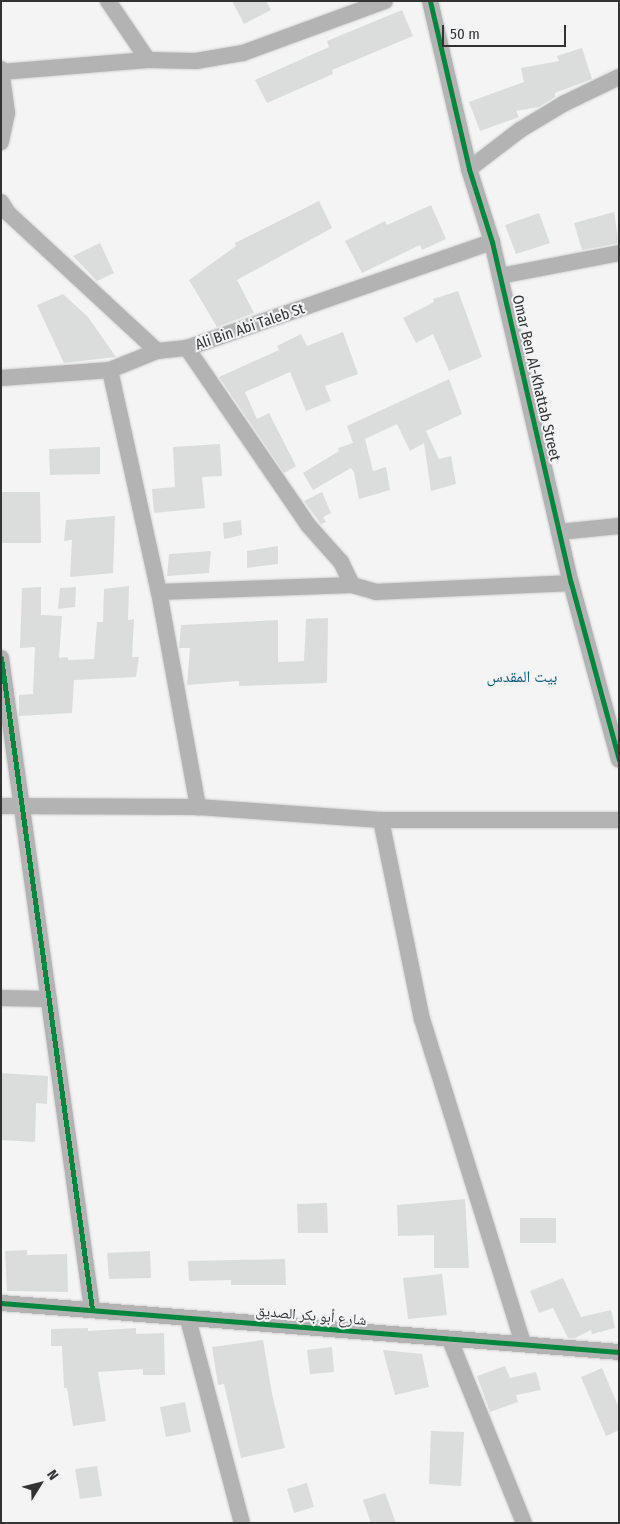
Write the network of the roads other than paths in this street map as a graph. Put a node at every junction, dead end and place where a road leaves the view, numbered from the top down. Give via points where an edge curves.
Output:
1 (108, 1) edge
2 (386, 1) edge
3 (430, 1) edge
4 (148, 60) junction
5 (2, 71) edge
6 (619, 77) edge
7 (1, 142) edge
8 (470, 169) junction
9 (1, 202) edge
10 (492, 242) junction
11 (619, 253) edge
12 (500, 276) junction
13 (187, 348) junction
14 (157, 351) junction
15 (110, 370) junction
16 (1, 378) edge
17 (619, 526) edge
18 (559, 532) junction
19 (572, 583) junction
20 (352, 585) junction
21 (159, 592) junction
22 (1, 658) edge
23 (611, 700) edge
24 (619, 760) edge
25 (1, 806) edge
26 (24, 806) junction
27 (198, 807) junction
28 (380, 820) junction
29 (619, 820) edge
30 (1, 998) edge
31 (50, 999) junction
32 (1, 1303) edge
33 (92, 1309) junction
34 (188, 1319) junction
35 (450, 1340) junction
36 (523, 1344) junction
37 (619, 1352) edge
38 (242, 1523) edge
39 (524, 1523) edge

1 - 4 street
2 - 4 street via 243,53 196,61
3 - 8 street, Omar Ben Al-Khattab Street
4 - 5 street
5 - 7 street via 8,113
6 - 8 street via 535,121
8 - 10 street, Omar Ben Al-Khattab Street
9 - 14 street via 8,213
10 - 12 street, Omar Ben Al-Khattab Street
10 - 13 street, Ali Bin Abi Taleb St
11 - 12 street
12 - 18 street, Omar Ben Al-Khattab Street
13 - 14 street, Ali Bin Abi Taleb St
13 - 20 street via 308,525 340,562
14 - 15 street, Ali Bin Abi Taleb St
15 - 16 street, Ali Bin Abi Taleb St
15 - 21 street
17 - 18 street
18 - 19 street, Omar Ben Al-Khattab Street
19 - 20 street via 376,592
19 - 23 street, Omar Ben Al-Khattab Street
20 - 21 street
21 - 27 street
22 - 26 street
23 - 24 street, Omar Ben Al-Khattab Street
25 - 26 street
26 - 27 street
26 - 31 street
27 - 28 street
28 - 29 street
28 - 36 street via 422,1019
30 - 31 street
31 - 33 street
32 - 33 street, شارع أبو بكر الصديق
33 - 34 street, شارع أبو بكر الصديق
34 - 35 street, شارع أبو بكر الصديق
34 - 38 street
35 - 36 street, شارع أبو بكر الصديق
35 - 39 street
36 - 37 street, شارع أبو بكر الصديق

